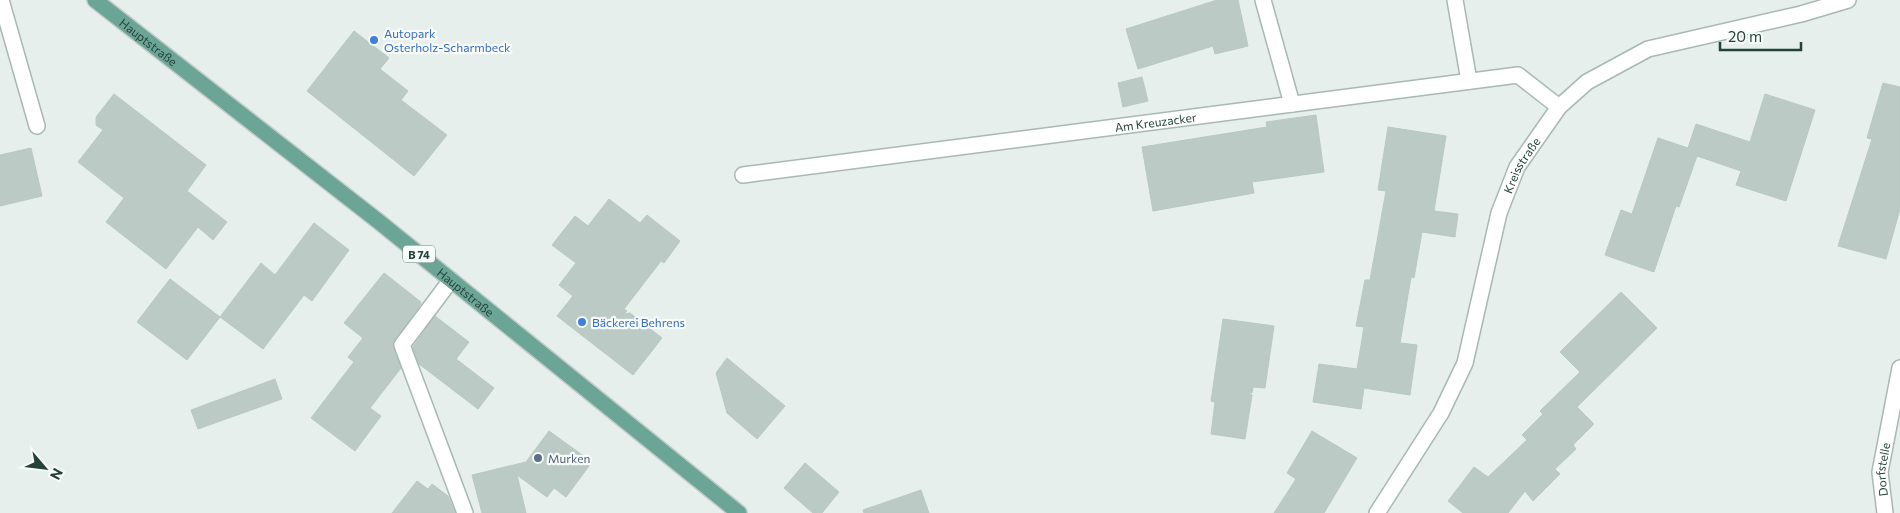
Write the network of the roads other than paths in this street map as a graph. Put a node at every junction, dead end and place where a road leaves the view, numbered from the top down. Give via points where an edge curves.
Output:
1 (1, 0) edge
2 (95, 0) edge
3 (1263, 0) edge
4 (1456, 0) edge
5 (1848, 0) edge
6 (1469, 82) junction
7 (1292, 104) junction
8 (1559, 107) junction
9 (37, 126) dead end
10 (743, 175) dead end
11 (451, 280) junction
12 (1900, 368) edge
13 (465, 513) edge
14 (739, 513) edge
15 (1377, 513) edge
16 (1885, 513) edge

1 - 9 street
2 - 11 main road, Hauptstraße / B 74
3 - 7 street
4 - 6 street
5 - 8 street, Kreisstraße via 1648,49 1587,82
6 - 7 street, Am Kreuzacker
6 - 8 street, Am Kreuzacker via 1518,74
7 - 10 street, Am Kreuzacker
8 - 15 street, Kreisstraße via 1517,167 1500,213 1465,363 1441,413
11 - 13 street via 402,345
11 - 14 main road, Hauptstraße / B 74
12 - 16 street, Dorfstelle via 1880,472

